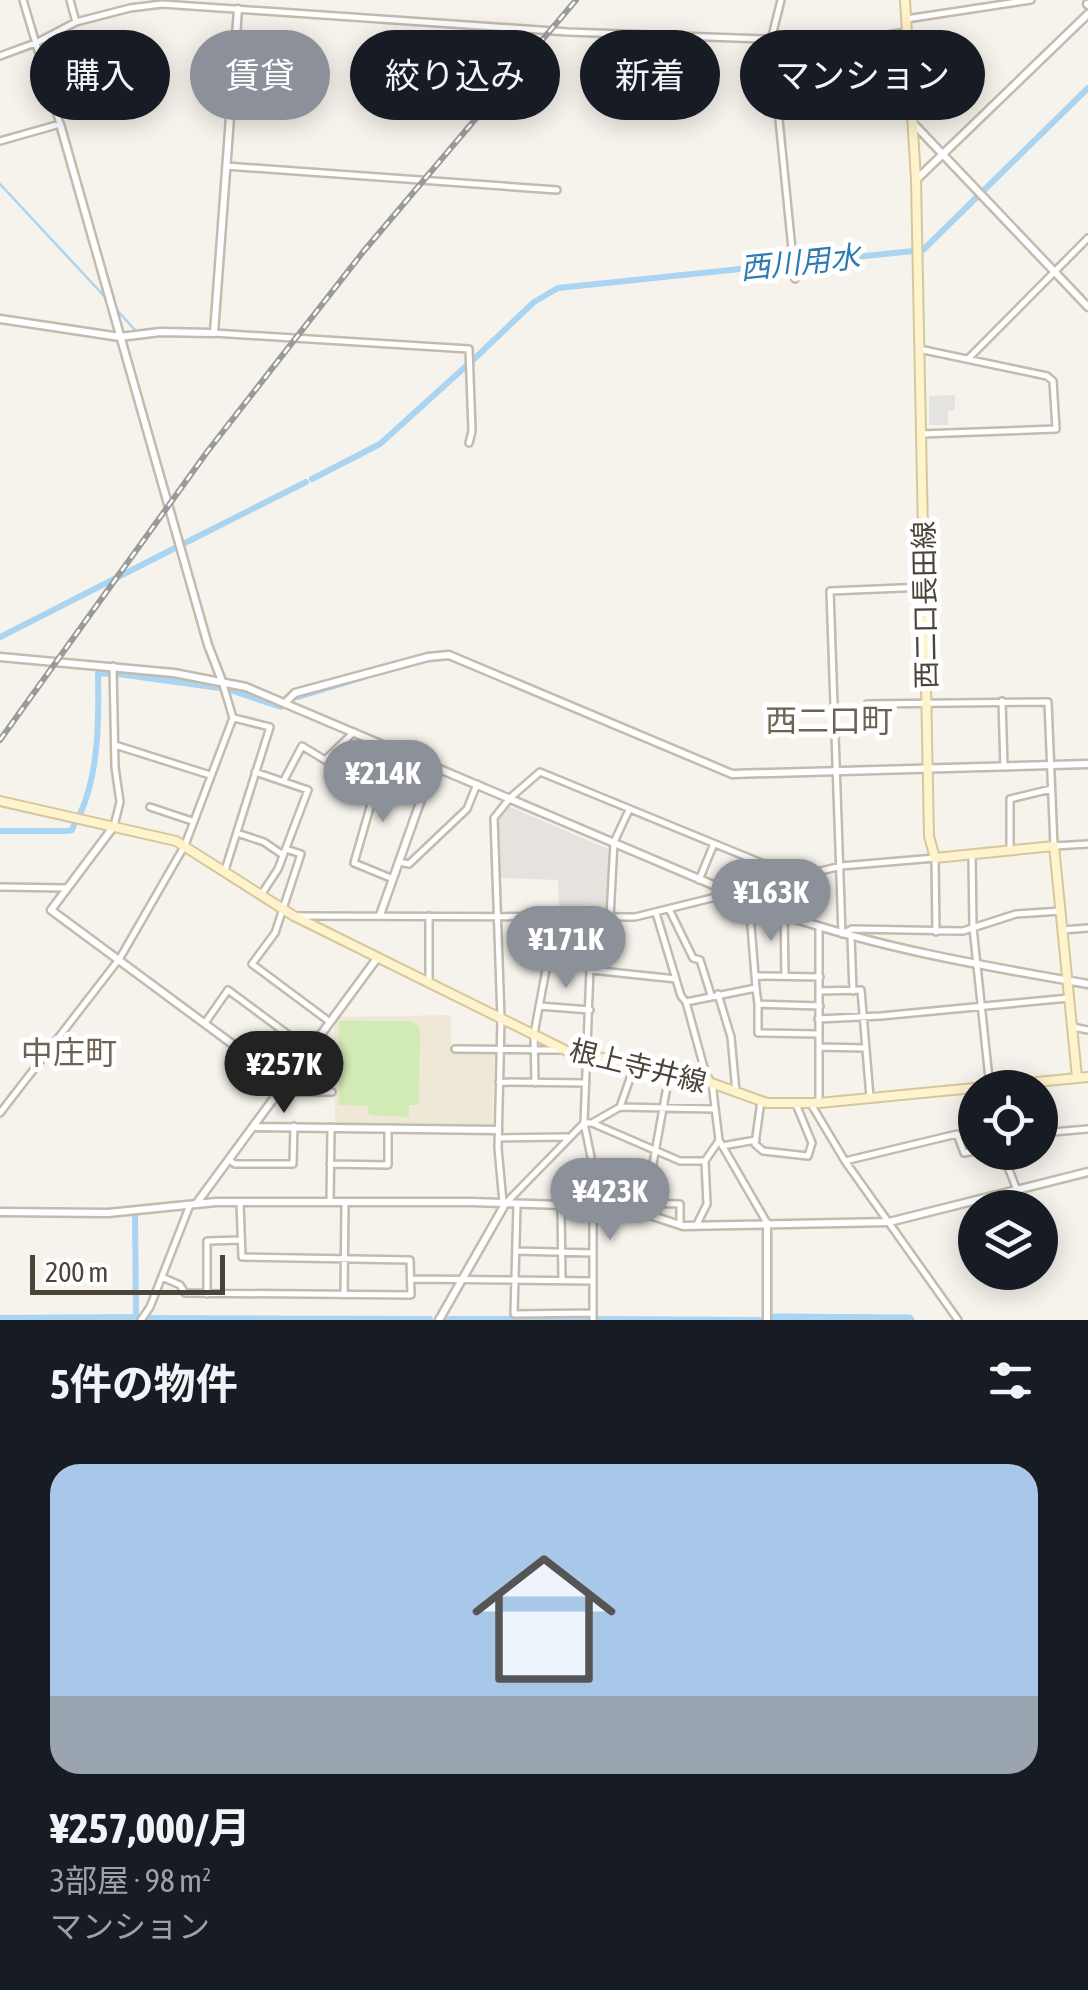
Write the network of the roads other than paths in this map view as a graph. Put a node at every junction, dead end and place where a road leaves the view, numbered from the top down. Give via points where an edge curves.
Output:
1 (23, 0) edge
2 (70, 0) edge
3 (781, 0) edge
4 (904, 0) edge
5 (1031, 0) edge
6 (238, 9) junction
7 (1088, 14) edge
8 (906, 19) junction
9 (76, 22) junction
10 (34, 30) edge
11 (61, 30) edge
12 (774, 30) edge
13 (904, 30) edge
14 (740, 39) edge
15 (30, 45) edge
16 (0, 56) edge
17 (59, 120) edge
18 (779, 120) edge
19 (911, 121) joint
20 (60, 124) junction
21 (0, 142) edge
22 (943, 154) junction
23 (225, 166) junction
24 (916, 180) junction
25 (557, 190) dead end
26 (1088, 238) edge
27 (1053, 272) junction
28 (795, 279) dead end
29 (1088, 307) edge
30 (0, 319) edge
31 (214, 333) junction
32 (120, 337) junction
33 (918, 348) junction
34 (968, 359) junction
35 (921, 434) junction
36 (469, 443) dead end
37 (925, 587) junction
38 (0, 657) edge
39 (114, 666) junction
40 (222, 681) junction
41 (1002, 701) junction
42 (287, 702) junction
43 (928, 703) junction
44 (866, 704) dead end
45 (233, 718) junction
46 (354, 732) junction
47 (114, 744) junction
48 (1088, 764) edge
49 (433, 766) junction
50 (1050, 766) junction
51 (929, 767) junction
52 (1004, 767) junction
53 (836, 769) junction
54 (254, 772) junction
55 (210, 775) junction
56 (284, 780) junction
57 (477, 784) junction
58 (1051, 789) junction
59 (423, 794) junction
60 (510, 798) junction
61 (0, 800) edge
62 (150, 807) dead end
63 (629, 810) junction
64 (192, 820) junction
65 (114, 826) junction
66 (238, 833) junction
67 (614, 842) junction
68 (1088, 844) edge
69 (185, 845) junction
70 (713, 846) junction
71 (1054, 846) junction
72 (285, 852) junction
73 (1010, 852) junction
74 (972, 854) junction
75 (935, 858) junction
76 (399, 862) junction
77 (841, 866) junction
78 (224, 870) junction
79 (393, 879) junction
80 (699, 880) junction
81 (782, 880) junction
82 (0, 887) edge
83 (67, 888) junction
84 (734, 894) junction
85 (261, 896) junction
86 (749, 901) junction
87 (282, 910) junction
88 (670, 910) junction
89 (1061, 912) junction
90 (656, 914) junction
91 (380, 915) junction
92 (429, 915) junction
93 (498, 915) junction
94 (784, 915) junction
95 (294, 916) junction
96 (556, 916) junction
97 (592, 917) junction
98 (610, 917) junction
99 (819, 927) junction
100 (973, 928) junction
101 (1088, 928) edge
102 (1063, 930) junction
103 (936, 932) junction
104 (846, 936) junction
105 (378, 957) junction
106 (120, 958) junction
107 (978, 966) junction
108 (590, 970) junction
109 (756, 976) junction
110 (786, 976) junction
111 (820, 977) junction
112 (676, 979) junction
113 (1068, 981) junction
114 (429, 983) junction
115 (1088, 984) edge
116 (756, 988) junction
117 (819, 991) junction
118 (852, 991) junction
119 (714, 994) junction
120 (1070, 998) junction
121 (686, 1002) junction
122 (758, 1004) junction
123 (539, 1006) junction
124 (820, 1006) junction
125 (982, 1007) junction
126 (590, 1010) junction
127 (863, 1018) junction
128 (500, 1019) junction
129 (818, 1019) junction
130 (330, 1022) junction
131 (205, 1023) junction
132 (1073, 1027) junction
133 (1088, 1030) edge
134 (534, 1034) junction
135 (818, 1034) junction
136 (818, 1047) junction
137 (866, 1048) junction
138 (455, 1049) dead end
139 (309, 1050) junction
140 (500, 1050) junction
141 (564, 1050) junction
142 (534, 1051) junction
143 (588, 1056) junction
144 (634, 1064) junction
145 (670, 1070) junction
146 (988, 1070) edge
147 (1083, 1077) edge
148 (1058, 1079) edge
149 (499, 1082) junction
150 (534, 1083) junction
151 (712, 1083) junction
152 (285, 1084) junction
153 (586, 1084) junction
154 (958, 1089) edge
155 (279, 1092) junction
156 (332, 1092) dead end
157 (736, 1092) junction
158 (870, 1097) junction
159 (761, 1102) junction
160 (815, 1103) junction
161 (796, 1104) junction
162 (620, 1107) junction
163 (662, 1109) junction
164 (713, 1109) junction
165 (0, 1113) edge
166 (584, 1123) junction
167 (592, 1123) junction
168 (294, 1126) junction
169 (331, 1126) junction
170 (254, 1127) junction
171 (388, 1128) junction
172 (1088, 1128) edge
173 (1058, 1131) edge
174 (498, 1134) junction
175 (570, 1137) junction
176 (958, 1137) edge
177 (756, 1140) junction
178 (721, 1143) junction
179 (653, 1150) junction
180 (228, 1160) junction
181 (705, 1161) junction
182 (845, 1161) junction
183 (330, 1164) junction
184 (1009, 1170) edge
185 (1088, 1172) edge
186 (1017, 1190) joint
187 (240, 1202) junction
188 (330, 1202) junction
189 (345, 1202) junction
190 (645, 1203) junction
191 (192, 1205) junction
192 (504, 1206) junction
193 (517, 1206) junction
194 (561, 1206) junction
195 (593, 1206) junction
196 (958, 1208) edge
197 (0, 1212) edge
198 (644, 1214) junction
199 (889, 1222) junction
200 (767, 1223) junction
201 (680, 1225) junction
202 (696, 1226) junction
203 (242, 1240) junction
204 (516, 1251) junction
205 (561, 1252) junction
206 (593, 1252) junction
207 (344, 1259) junction
208 (162, 1277) junction
209 (410, 1279) junction
210 (461, 1281) junction
211 (515, 1281) junction
212 (562, 1281) junction
213 (592, 1281) junction
214 (207, 1294) junction
215 (344, 1295) junction
216 (593, 1316) edge
217 (141, 1320) edge
218 (439, 1320) edge
219 (767, 1320) edge
220 (958, 1320) edge

1 - 10 street
2 - 9 street
3 - 12 street
4 - 8 main road, 西二口長田線
5 - 8 street
6 - 9 street via 162,4
6 - 14 street
6 - 23 street
7 - 22 street
8 - 13 main road, 西二口長田線
9 - 11 street
15 - 16 street
17 - 20 street
18 - 28 street
19 - 22 street
19 - 24 main road, 西二口長田線
20 - 21 street
20 - 32 street
22 - 24 street
22 - 27 street
23 - 25 street
23 - 31 street
24 - 33 main road, 西二口長田線
26 - 27 street
27 - 29 street
27 - 34 street
30 - 32 street
31 - 32 street
31 - 36 street via 470,349
32 - 40 street
33 - 34 street
33 - 35 main road, 西二口長田線
34 - 35 street via 1048,376 1056,429
35 - 37 main road, 西二口長田線
37 - 43 main road, 西二口長田線
37 - 53 street via 830,591
38 - 39 street
39 - 40 street
39 - 47 street
40 - 42 street
40 - 45 street
41 - 43 street
41 - 50 street via 1048,702
41 - 52 street
42 - 46 street
42 - 53 street via 294,694 449,655 732,774
43 - 44 street
43 - 51 main road, 西二口長田線
45 - 54 street via 270,727
45 - 55 street
46 - 49 street
46 - 56 street via 325,760 302,746
47 - 55 street
47 - 65 street via 120,802
48 - 50 street
49 - 57 street
49 - 59 street
50 - 52 street
50 - 58 street
51 - 52 street
51 - 53 street
51 - 75 main road, 西二口長田線 via 926,814
53 - 77 street
54 - 56 street
54 - 66 street
55 - 64 street
56 - 72 street via 308,790
57 - 60 street
57 - 76 street via 467,809 409,864
58 - 71 street
58 - 73 street via 1010,799
59 - 76 street
59 - 79 street via 379,776 354,863
60 - 63 street via 540,772
60 - 67 street
60 - 93 street via 494,818
61 - 65 main road, 根上寺井線
62 - 64 street
63 - 67 street
63 - 70 street
64 - 69 street
65 - 69 main road, 根上寺井線
65 - 83 street
66 - 72 street
66 - 78 street
67 - 80 street
67 - 98 street
68 - 71 street
69 - 78 main road, 根上寺井線
69 - 106 street
70 - 80 street
70 - 81 street via 776,869
71 - 73 main road
71 - 89 main road
72 - 85 street
72 - 87 street via 301,854
73 - 74 main road
74 - 75 main road
74 - 100 street
75 - 77 street
75 - 103 street
76 - 79 street
77 - 81 street
77 - 104 street
78 - 85 main road, 根上寺井線
79 - 91 street
80 - 84 street
81 - 84 street
82 - 83 street
83 - 106 street via 52,910
84 - 86 street
84 - 88 street
85 - 87 main road, 根上寺井線
86 - 94 street
86 - 109 street
87 - 95 main road, 根上寺井線
87 - 130 street via 275,933 252,964
88 - 90 street
88 - 119 street
89 - 100 street via 1016,914
89 - 102 main road
90 - 98 street
90 - 112 street
91 - 92 street
91 - 95 street
92 - 93 street
92 - 114 street
93 - 96 street
93 - 128 street
94 - 99 street
94 - 110 street
95 - 105 main road, 根上寺井線
96 - 97 street
96 - 123 street
97 - 98 street
97 - 108 street
99 - 104 street
99 - 111 street
100 - 103 street
100 - 107 street
101 - 102 street
102 - 113 main road
103 - 104 street via 852,930
104 - 107 street
104 - 118 street
105 - 114 main road, 根上寺井線
105 - 130 street
106 - 131 street
106 - 165 street
107 - 113 street
107 - 125 street
108 - 112 street
108 - 126 street
109 - 110 street
109 - 116 street
110 - 111 street
111 - 117 street
112 - 121 street
113 - 115 street
113 - 120 main road
114 - 128 main road, 根上寺井線
116 - 119 street
116 - 122 street
117 - 118 street
117 - 124 street
118 - 127 street via 861,990
119 - 121 street
119 - 157 street via 731,1037
120 - 125 street
120 - 132 main road
121 - 151 street
122 - 124 street
122 - 135 street via 758,1033
123 - 126 street
123 - 134 street
124 - 129 street
125 - 127 street
125 - 146 street
126 - 143 street
127 - 129 street
127 - 137 street
128 - 134 main road, 根上寺井線
128 - 140 street
129 - 135 street
130 - 139 street
131 - 139 street via 228,990
131 - 152 street
132 - 133 street
132 - 147 main road
134 - 141 main road, 根上寺井線
134 - 142 street
135 - 136 street
136 - 137 street
136 - 160 street
137 - 158 street
138 - 140 street
139 - 152 street
140 - 142 street
140 - 149 street
141 - 142 street
141 - 143 main road, 根上寺井線
142 - 150 street
143 - 144 main road, 根上寺井線
143 - 153 street
144 - 145 main road, 根上寺井線
144 - 162 street
145 - 151 main road, 根上寺井線
145 - 163 street
147 - 148 main road, 根上寺井線
149 - 150 street
149 - 174 street
150 - 153 street
151 - 157 main road, 根上寺井線
151 - 164 street
152 - 155 street
153 - 166 street
154 - 158 main road, 根上寺井線
155 - 156 street
155 - 170 street
157 - 159 main road, 根上寺井線
158 - 160 main road, 根上寺井線
159 - 161 main road, 根上寺井線
159 - 177 street
160 - 161 main road, 根上寺井線
160 - 182 street
161 - 177 street via 812,1144 808,1156 763,1151
162 - 163 street
162 - 167 street
163 - 164 street
163 - 179 street
164 - 178 street
166 - 167 street
166 - 175 street
166 - 195 street
167 - 179 street
168 - 169 street
168 - 170 street
168 - 180 street via 293,1164
169 - 171 street
169 - 183 street
170 - 180 street
171 - 174 street
171 - 183 street via 388,1165
172 - 173 street
174 - 175 street
174 - 192 street
175 - 192 street
176 - 182 street
177 - 178 street
178 - 181 street
178 - 200 street
179 - 181 street via 680,1161
179 - 190 street
180 - 191 street
181 - 202 street via 707,1204
182 - 199 street
183 - 188 street
184 - 186 street
185 - 186 street
187 - 188 street
187 - 191 street
187 - 203 street
188 - 189 street
189 - 192 street
189 - 207 street
190 - 198 street
190 - 201 street via 680,1204
191 - 197 street
191 - 208 street
192 - 193 street
192 - 210 street
193 - 194 street
193 - 204 street
194 - 195 street
194 - 205 street
195 - 198 street
195 - 206 street
196 - 199 street
198 - 201 street
199 - 200 street
199 - 220 street
200 - 202 street
200 - 219 street
201 - 202 street
203 - 207 street via 242,1257
203 - 214 street via 207,1240
204 - 205 street
204 - 211 street
205 - 206 street
205 - 212 street
206 - 213 street
207 - 209 street via 410,1260
207 - 215 street
208 - 214 street via 185,1294
208 - 217 street
209 - 210 street
209 - 215 street via 411,1295
210 - 211 street
210 - 218 street
211 - 212 street
211 - 216 street via 514,1314
212 - 213 street
213 - 216 street
214 - 215 street

